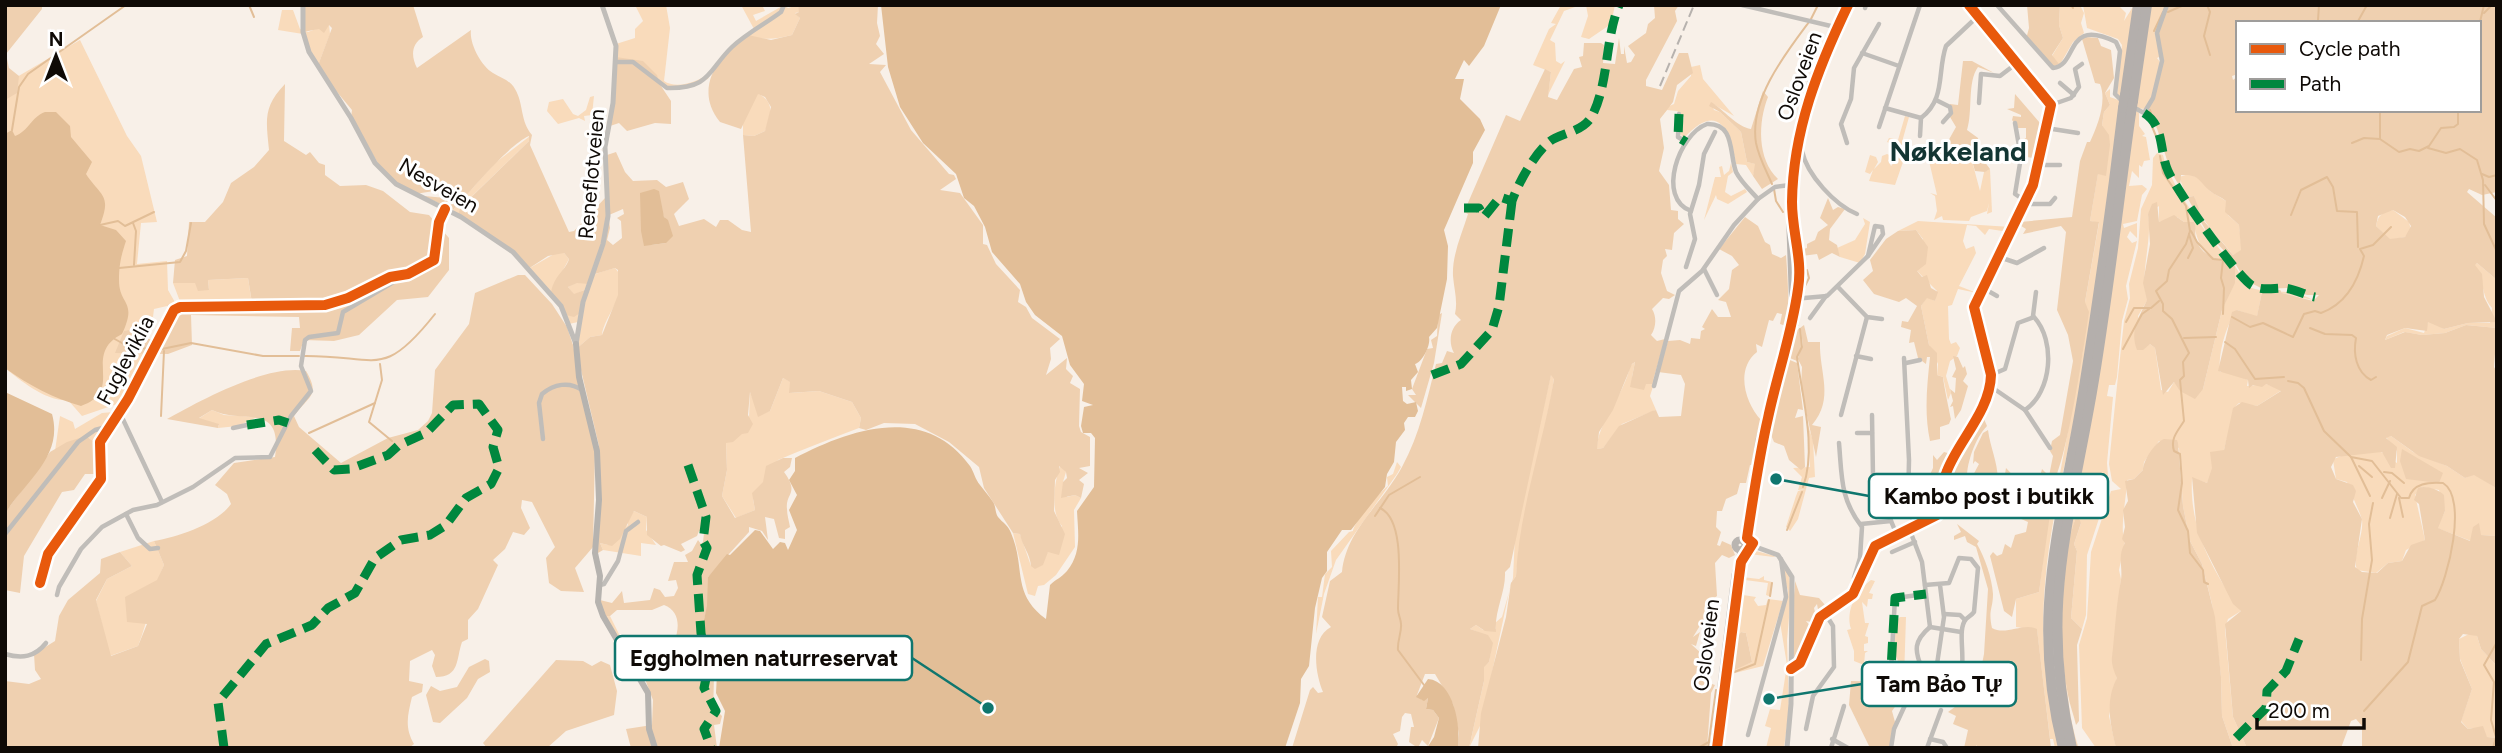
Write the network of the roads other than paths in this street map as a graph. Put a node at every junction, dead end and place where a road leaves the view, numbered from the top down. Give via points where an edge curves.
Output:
1 (303, 5) edge
2 (602, 5) edge
3 (784, 5) edge
4 (1742, 5) edge
5 (1846, 5) edge
6 (1920, 5) edge
7 (1969, 5) edge
8 (1997, 5) edge
9 (2137, 5) edge
10 (2147, 5) edge
11 (2167, 5) edge
12 (1978, 16) junction
13 (1879, 24) dead end
14 (1835, 27) junction
15 (1862, 53) junction
16 (616, 62) junction
17 (2017, 63) junction
18 (2082, 64) dead end
19 (1899, 66) junction
20 (2060, 83) dead end
21 (2074, 95) junction
22 (2129, 98) junction
23 (1936, 100) junction
24 (1979, 103) dead end
25 (2051, 105) junction
26 (1885, 108) junction
27 (2127, 111) junction
28 (1679, 114) dead end
29 (1921, 118) junction
30 (1943, 122) dead end
31 (2015, 123) dead end
32 (1798, 125) junction
33 (1879, 127) dead end
34 (2046, 128) junction
35 (1715, 132) dead end
36 (2078, 133) dead end
37 (1920, 136) dead end
38 (1686, 142) junction
39 (1847, 143) dead end
40 (2039, 165) junction
41 (2060, 165) dead end
42 (1790, 185) junction
43 (2055, 198) dead end
44 (1758, 199) junction
45 (2025, 204) junction
46 (445, 209) junction
47 (1690, 211) junction
48 (1857, 214) dead end
49 (2009, 236) joint
50 (2045, 248) dead end
51 (1868, 256) junction
52 (1998, 257) junction
53 (1686, 267) dead end
54 (1704, 269) junction
55 (408, 274) junction
56 (1838, 287) junction
57 (1983, 288) junction
58 (2036, 292) dead end
59 (1717, 295) dead end
60 (1827, 296) junction
61 (1997, 296) dead end
62 (348, 298) junction
63 (1793, 299) junction
64 (359, 303) junction
65 (2033, 316) junction
66 (1867, 317) junction
67 (1810, 318) dead end
68 (1882, 319) dead end
69 (579, 322) junction
70 (569, 324) junction
71 (576, 344) junction
72 (1856, 356) junction
73 (1871, 359) dead end
74 (1920, 360) dead end
75 (1991, 375) junction
76 (579, 377) junction
77 (573, 385) junction
78 (1654, 386) dead end
79 (1990, 386) junction
80 (583, 391) junction
81 (118, 410) junction
82 (2025, 410) junction
83 (1841, 415) dead end
84 (1872, 415) dead end
85 (247, 425) dead end
86 (111, 426) junction
87 (233, 428) dead end
88 (1857, 433) dead end
89 (1872, 433) junction
90 (543, 439) dead end
91 (1839, 443) dead end
92 (2050, 448) dead end
93 (162, 502) junction
94 (126, 514) junction
95 (1891, 521) junction
96 (638, 522) dead end
97 (1861, 524) junction
98 (1912, 527) junction
99 (1896, 533) junction
100 (5, 534) edge
101 (1915, 542) junction
102 (1742, 545) junction
103 (158, 548) dead end
104 (1892, 552) dead end
105 (1781, 559) junction
106 (1854, 578) dead end
107 (40, 583) dead end
108 (600, 585) junction
109 (1940, 585) junction
110 (1925, 586) junction
111 (1926, 594) junction
112 (57, 595) dead end
113 (1825, 612) junction
114 (1944, 614) junction
115 (1965, 620) junction
116 (1930, 627) junction
117 (1942, 631) junction
118 (1961, 632) junction
119 (46, 643) dead end
120 (5, 653) edge
121 (1791, 669) junction
122 (1922, 681) dead end
123 (1956, 685) junction
124 (1890, 687) dead end
125 (1951, 693) dead end
126 (1906, 703) dead end
127 (1844, 706) dead end
128 (1941, 710) dead end
129 (1806, 730) dead end
130 (1748, 735) dead end
131 (1948, 738) dead end
132 (1832, 739) junction
133 (1930, 739) junction
134 (1946, 746) edge
135 (655, 748) edge
136 (1713, 748) edge
137 (1787, 748) edge
138 (1830, 748) edge
139 (1848, 748) edge
140 (1891, 748) edge
141 (1927, 748) edge
142 (2063, 748) edge
143 (2072, 748) edge

1 - 46 street, Nesveien via 309,52 375,163 396,184
2 - 16 street, Reneflotveien via 615,38
3 - 16 street via 781,12 731,48 710,77 702,80 667,88 634,62
4 - 14 street
5 - 14 main road, Osloveien
6 - 19 street
7 - 12 street
8 - 11 street via 2053,68 2061,65 2083,37 2096,35 2116,42 2120,51 2115,94 2144,113 2153,98 2162,60 2157,33
9 - 22 highway
10 - 22 highway
12 - 17 street
12 - 23 street via 1948,43
13 - 15 street
14 - 32 main road, Osloveien
15 - 19 street
15 - 39 street via 1841,124
16 - 69 street, Reneflotveien via 605,148 606,227
17 - 24 street via 2000,76 1981,74
17 - 25 street
18 - 21 street via 2075,69 2079,87
19 - 26 street
20 - 21 street
21 - 25 street
22 - 27 highway, bridge
23 - 29 street
23 - 30 street via 1950,107
25 - 34 street
26 - 29 street
26 - 33 street
27 - 142 highway via 2084,388 2048,581 2048,663
27 - 143 highway via 2092,389 2058,576 2057,667
28 - 38 street via 1678,137
29 - 37 street
31 - 45 street via 2021,159 2015,194
32 - 42 main road, Osloveien
32 - 48 street via 1804,129 1802,152 1826,193
34 - 36 street
34 - 40 street
35 - 47 street via 1704,153
38 - 44 street via 1703,125 1721,127 1729,139 1737,173
38 - 47 street via 1674,172 1679,203
40 - 41 street
40 - 45 street
42 - 44 street via 1775,187
42 - 63 main road, Osloveien
43 - 45 street via 2050,204
44 - 54 street
45 - 49 street
46 - 55 street, Fugleviklia via 439,222 436,257
46 - 70 street, Nesveien via 513,252 552,293
47 - 53 street via 1695,239
49 - 52 street
50 - 52 street via 2017,263
51 - 51 street via 1883,234 1879,226 1872,230
51 - 56 street
52 - 57 street
54 - 59 street
54 - 78 street via 1678,294
55 - 62 street, Fugleviklia
55 - 64 street, Fugleviklia
56 - 60 street
56 - 66 street
57 - 61 street
57 - 75 street via 1974,313
58 - 65 street
60 - 63 street
60 - 67 street
62 - 64 street
62 - 81 street, Fugleviklia via 322,306 177,308
63 - 102 main road, Osloveien via 1789,333 1763,424
64 - 93 street, Fugleviklia via 343,312 338,333 303,342 301,368 310,392 291,416 270,457 235,458
65 - 75 street via 2018,323 2005,369
65 - 82 street via 2043,332 2048,359 2040,397
66 - 68 street
66 - 72 street
69 - 70 street
69 - 71 street, Reneflotveien
70 - 71 street, Nesveien
71 - 76 main road, Nesveien
72 - 73 street
72 - 83 street
74 - 98 street via 1905,360
75 - 79 street
76 - 77 street
76 - 80 main road, Nesveien
77 - 80 street
77 - 90 street via 553,386 542,394
79 - 82 street
79 - 98 street via 1970,434 1949,467 1938,513
80 - 108 main road, Nesveien via 597,451 594,553
81 - 86 street, Fugleviklia
81 - 93 street, Fugleviklia
82 - 92 street
84 - 89 street
85 - 87 street
86 - 100 street, Fugleviklia via 78,442
86 - 107 street, Fugleviklia via 99,445 101,479 48,554
88 - 89 street
89 - 95 street via 1873,477
91 - 97 street via 1840,479
93 - 94 street, Fugleviklia
94 - 103 street via 142,543
94 - 112 street, Fugleviklia via 99,530 81,549
95 - 97 street
95 - 99 street
96 - 108 street via 626,531 618,561
97 - 106 street
98 - 99 street
98 - 101 street
99 - 113 street via 1872,550 1851,597
101 - 104 street
101 - 110 street
102 - 105 street via 1765,549
102 - 136 main road, Osloveien
105 - 121 street via 1793,580
105 - 130 street via 1786,597
108 - 135 main road, Nesveien via 598,602 603,616 648,693
109 - 110 street
109 - 114 street
109 - 115 street via 1950,581 1957,559 1975,562 1979,579 1974,611
110 - 111 street
111 - 116 street
111 - 124 street via 1895,598
113 - 121 street via 1800,663
113 - 129 street via 1833,626 1834,667 1813,696
114 - 115 street
114 - 117 street
115 - 118 street
116 - 117 street
116 - 122 street via 1917,644
117 - 118 street
117 - 123 street via 1937,673
118 - 123 street via 1964,667
119 - 120 street via 29,656
121 - 137 street
123 - 125 street
126 - 140 street
127 - 132 street
128 - 133 street
131 - 134 street
132 - 138 street
132 - 139 street
133 - 134 street
133 - 141 street

